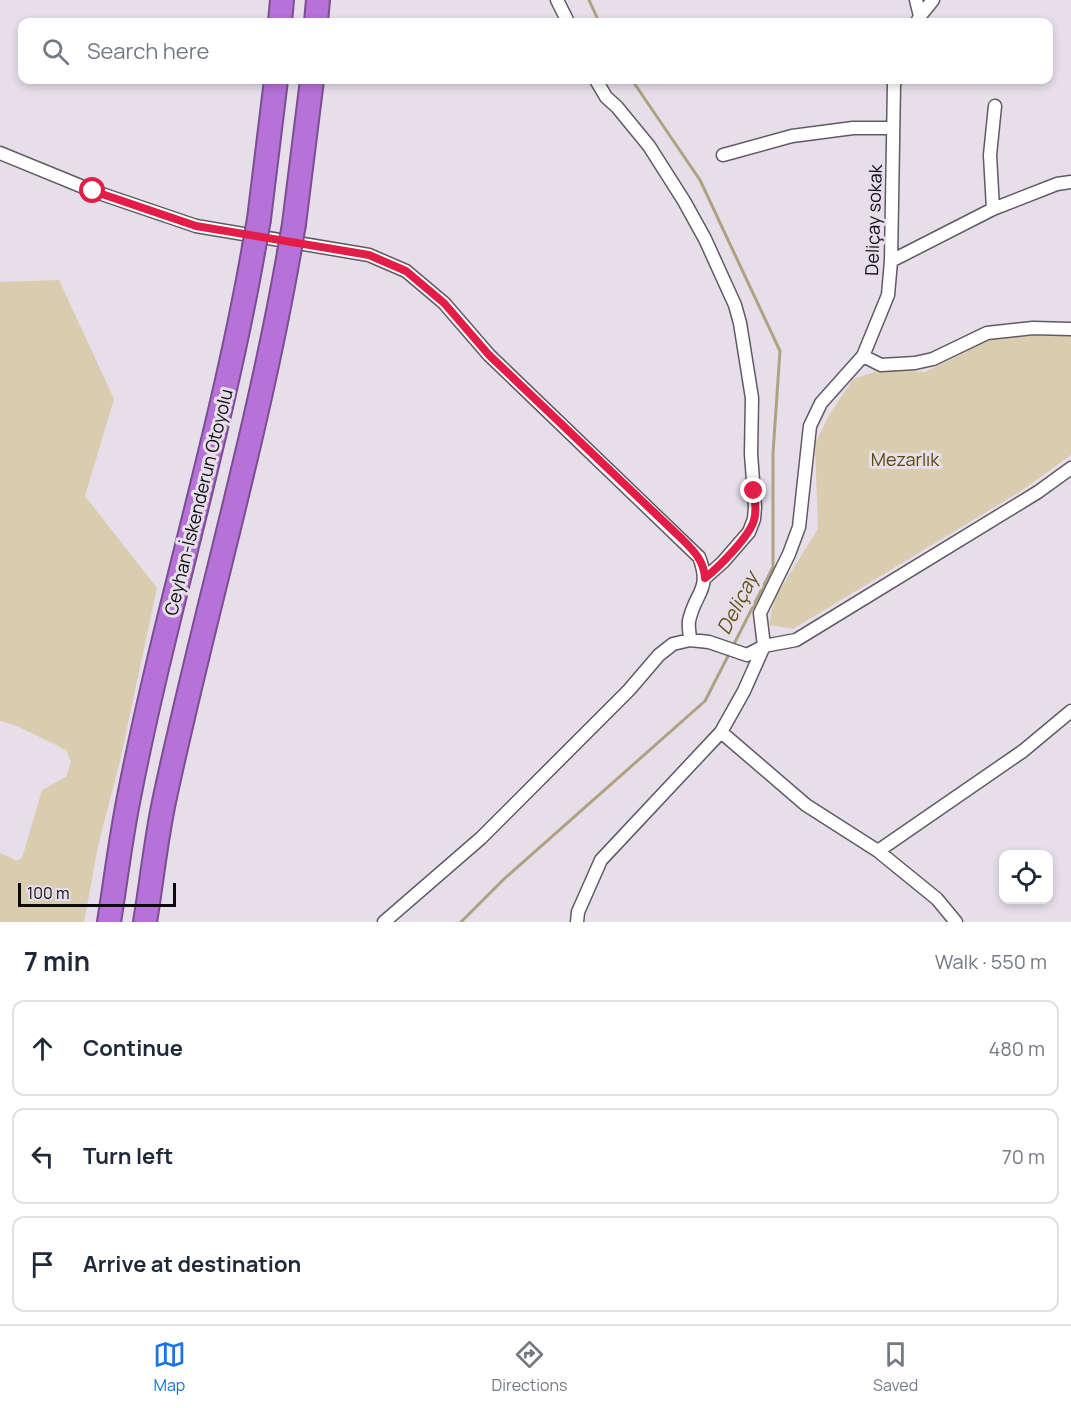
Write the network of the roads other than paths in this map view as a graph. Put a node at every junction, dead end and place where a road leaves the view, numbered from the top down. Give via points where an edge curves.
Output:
1 (282, 0) edge
2 (318, 0) edge
3 (557, 0) edge
4 (916, 0) edge
5 (933, 0) edge
6 (280, 18) edge
7 (316, 18) edge
8 (566, 18) edge
9 (919, 18) edge
10 (920, 18) edge
11 (276, 84) edge
12 (312, 84) edge
13 (598, 84) edge
14 (894, 84) edge
15 (995, 106) dead end
16 (893, 128) junction
17 (0, 153) edge
18 (723, 155) dead end
19 (1071, 182) edge
20 (993, 209) junction
21 (891, 261) junction
22 (1071, 329) edge
23 (863, 356) junction
24 (1071, 468) edge
25 (705, 578) junction
26 (690, 640) junction
27 (764, 646) junction
28 (1071, 711) edge
29 (721, 732) junction
30 (878, 851) junction
31 (109, 922) edge
32 (145, 922) edge
33 (384, 922) edge
34 (577, 922) edge
35 (956, 922) edge

1 - 6 highway
2 - 7 highway
3 - 8 street
4 - 9 street
5 - 10 street
11 - 31 highway, Ceyhan-İskenderun Otoyolu, bridge via 244,305 129,792
12 - 32 highway, Ceyhan-İskenderun Otoyolu, bridge via 279,312 165,799
13 - 25 street via 648,146 684,201 705,239 740,323 752,398 754,519 749,532
14 - 16 street, Deliçay sokak
15 - 20 street via 990,155
16 - 18 street via 853,128 792,136
16 - 21 street, Deliçay sokak
17 - 25 street via 93,191 196,226 369,255 406,271 444,303 489,355 682,539 699,557
19 - 20 street
20 - 21 street
21 - 23 street, Deliçay sokak via 888,295
22 - 23 street via 987,333 933,359 915,363 881,365
23 - 27 street, Deliçay sokak via 821,403 810,426 799,527 760,614
24 - 27 street via 796,640
25 - 26 street via 689,623
26 - 27 street via 747,655
26 - 33 street via 673,644 658,655 629,690 481,838
27 - 29 street
28 - 30 street via 1023,751
29 - 30 street via 806,805
29 - 34 street via 601,860
30 - 35 street via 937,899

